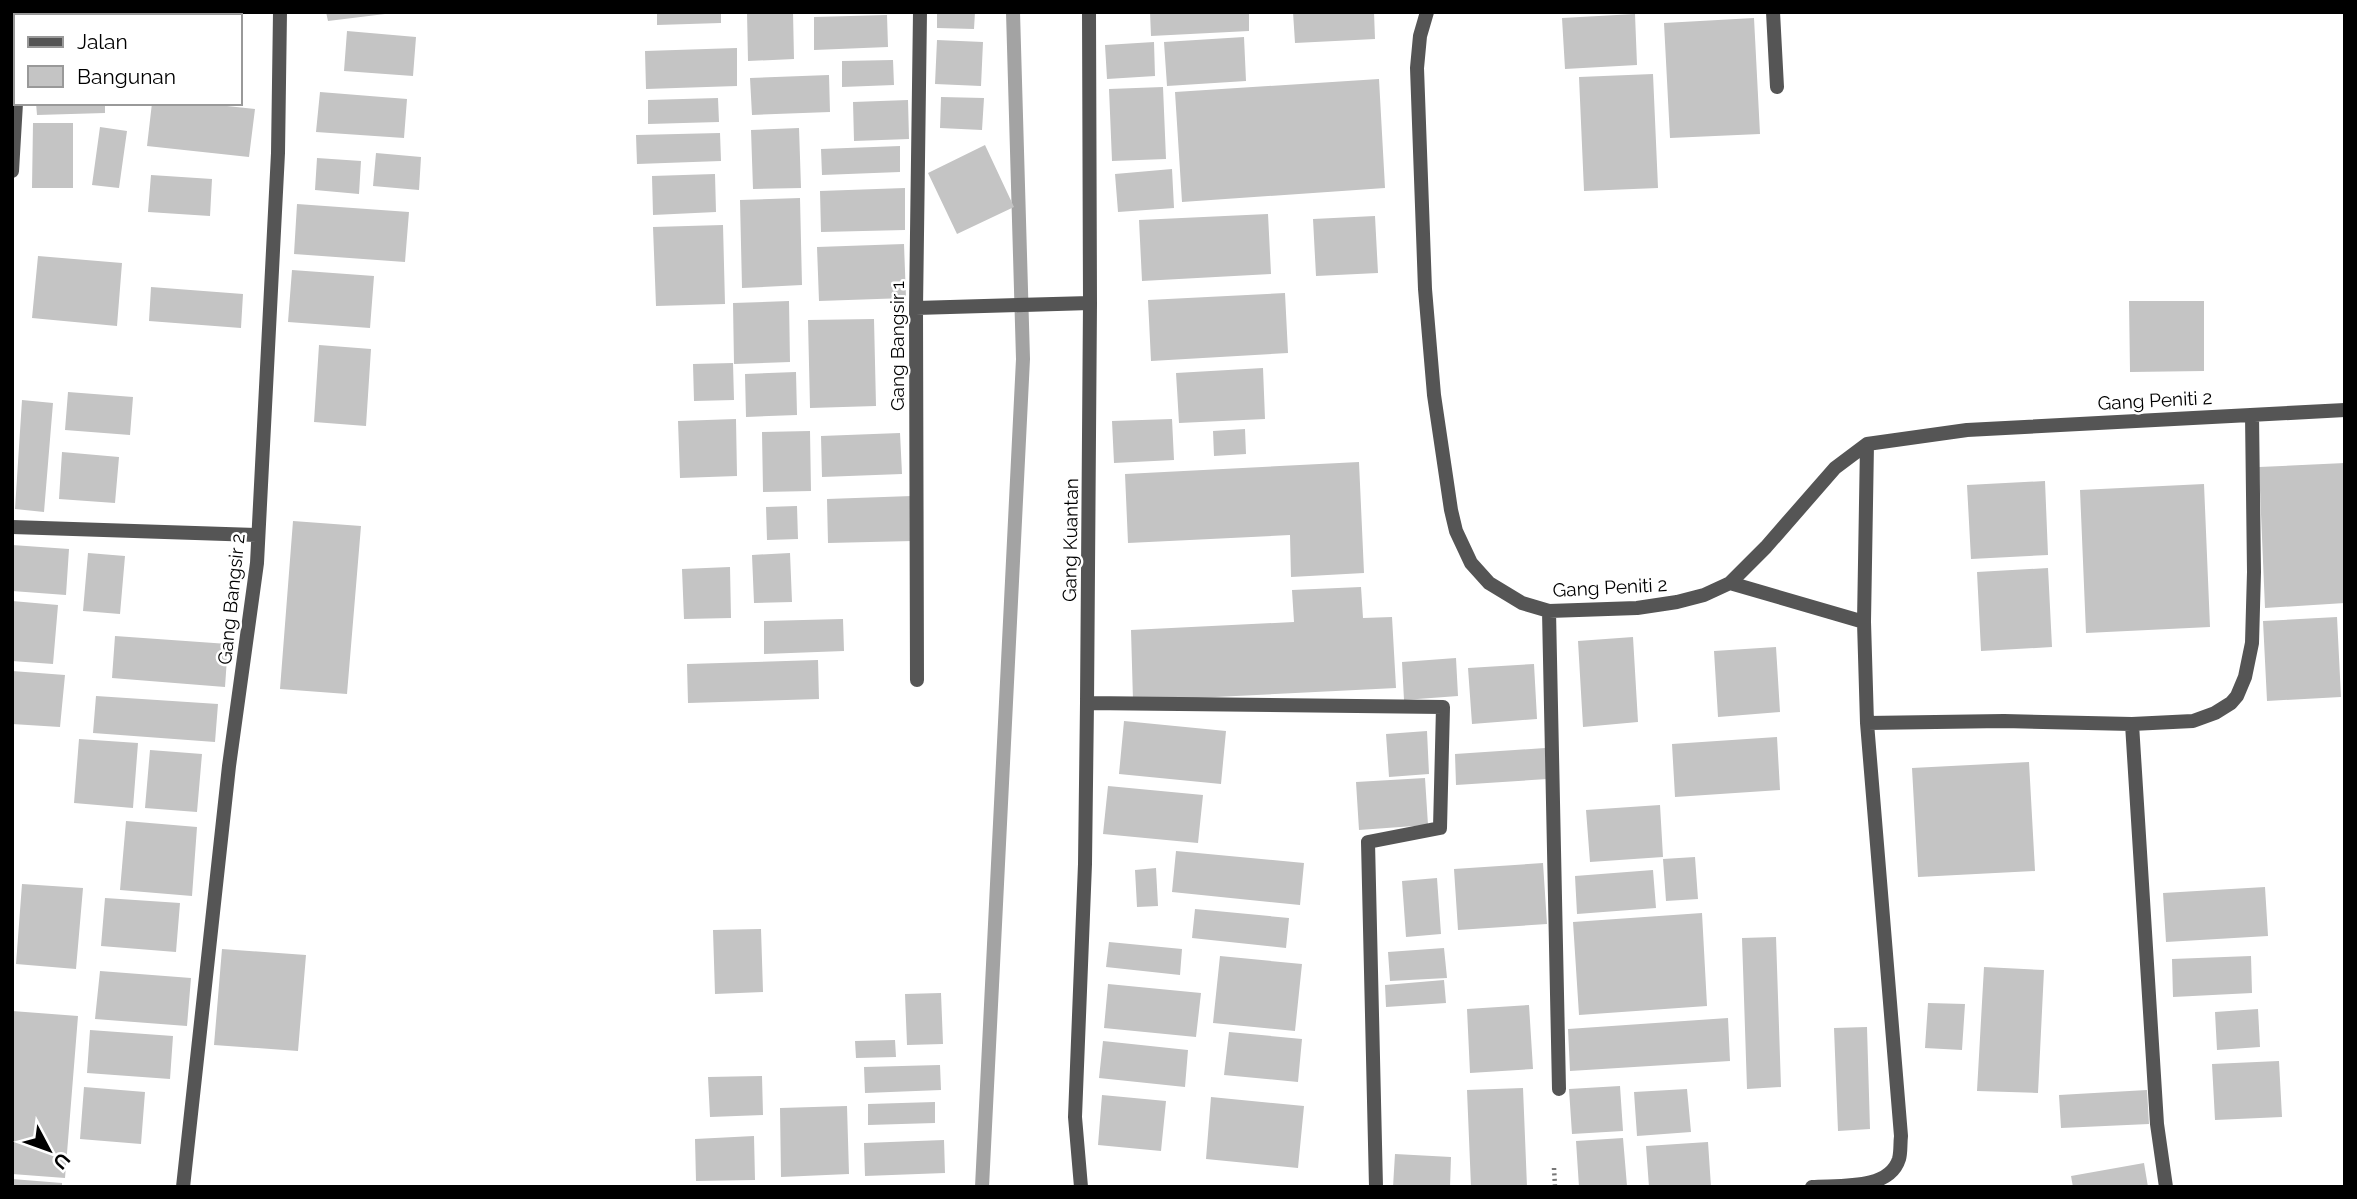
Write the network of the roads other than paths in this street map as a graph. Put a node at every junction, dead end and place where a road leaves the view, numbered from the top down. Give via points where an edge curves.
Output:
1 (280, 12) edge
2 (920, 12) edge
3 (1089, 12) edge
4 (1427, 12) edge
5 (1773, 12) edge
6 (1777, 87) dead end
7 (16, 105) edge
8 (12, 171) edge
9 (1090, 303) junction
10 (916, 308) junction
11 (2345, 410) edge
12 (2252, 415) junction
13 (1867, 444) junction
14 (12, 527) edge
15 (257, 535) junction
16 (1730, 583) junction
17 (1549, 611) junction
18 (1864, 622) junction
19 (917, 680) dead end
20 (1087, 703) junction
21 (1867, 723) junction
22 (2132, 724) junction
23 (1559, 1089) dead end
24 (183, 1187) edge
25 (1081, 1187) edge
26 (1376, 1187) edge
27 (1812, 1187) edge
28 (2166, 1187) edge

1 - 15 street, Gang Bangsir 2 via 278,153
2 - 10 street, Gang Bangsir 1
3 - 9 street, Gang Kuantan
4 - 17 street, Gang Peniti 2 via 1418,68 1425,289 1451,510 1464,552 1479,573 1503,593
5 - 6 street
7 - 8 street
9 - 10 street
9 - 20 street, Gang Kuantan
10 - 19 street, Gang Bangsir 1
11 - 12 street, Gang Peniti 2
12 - 13 street, Gang Peniti 2 via 1967,430
12 - 22 street via 2253,623 2241,688 2231,703 2193,721
13 - 16 street, Gang Peniti 2 via 1835,468
13 - 18 street
14 - 15 street
15 - 24 street, Gang Bangsir 2
16 - 17 street, Gang Peniti 2 via 1678,602
16 - 18 street
17 - 23 street
18 - 21 street
20 - 25 street, Gang Kuantan via 1075,1117
20 - 26 street via 1443,707 1440,828 1368,842
21 - 22 street
21 - 27 street via 1900,1157 1893,1170 1880,1179
22 - 28 street via 2157,1124

